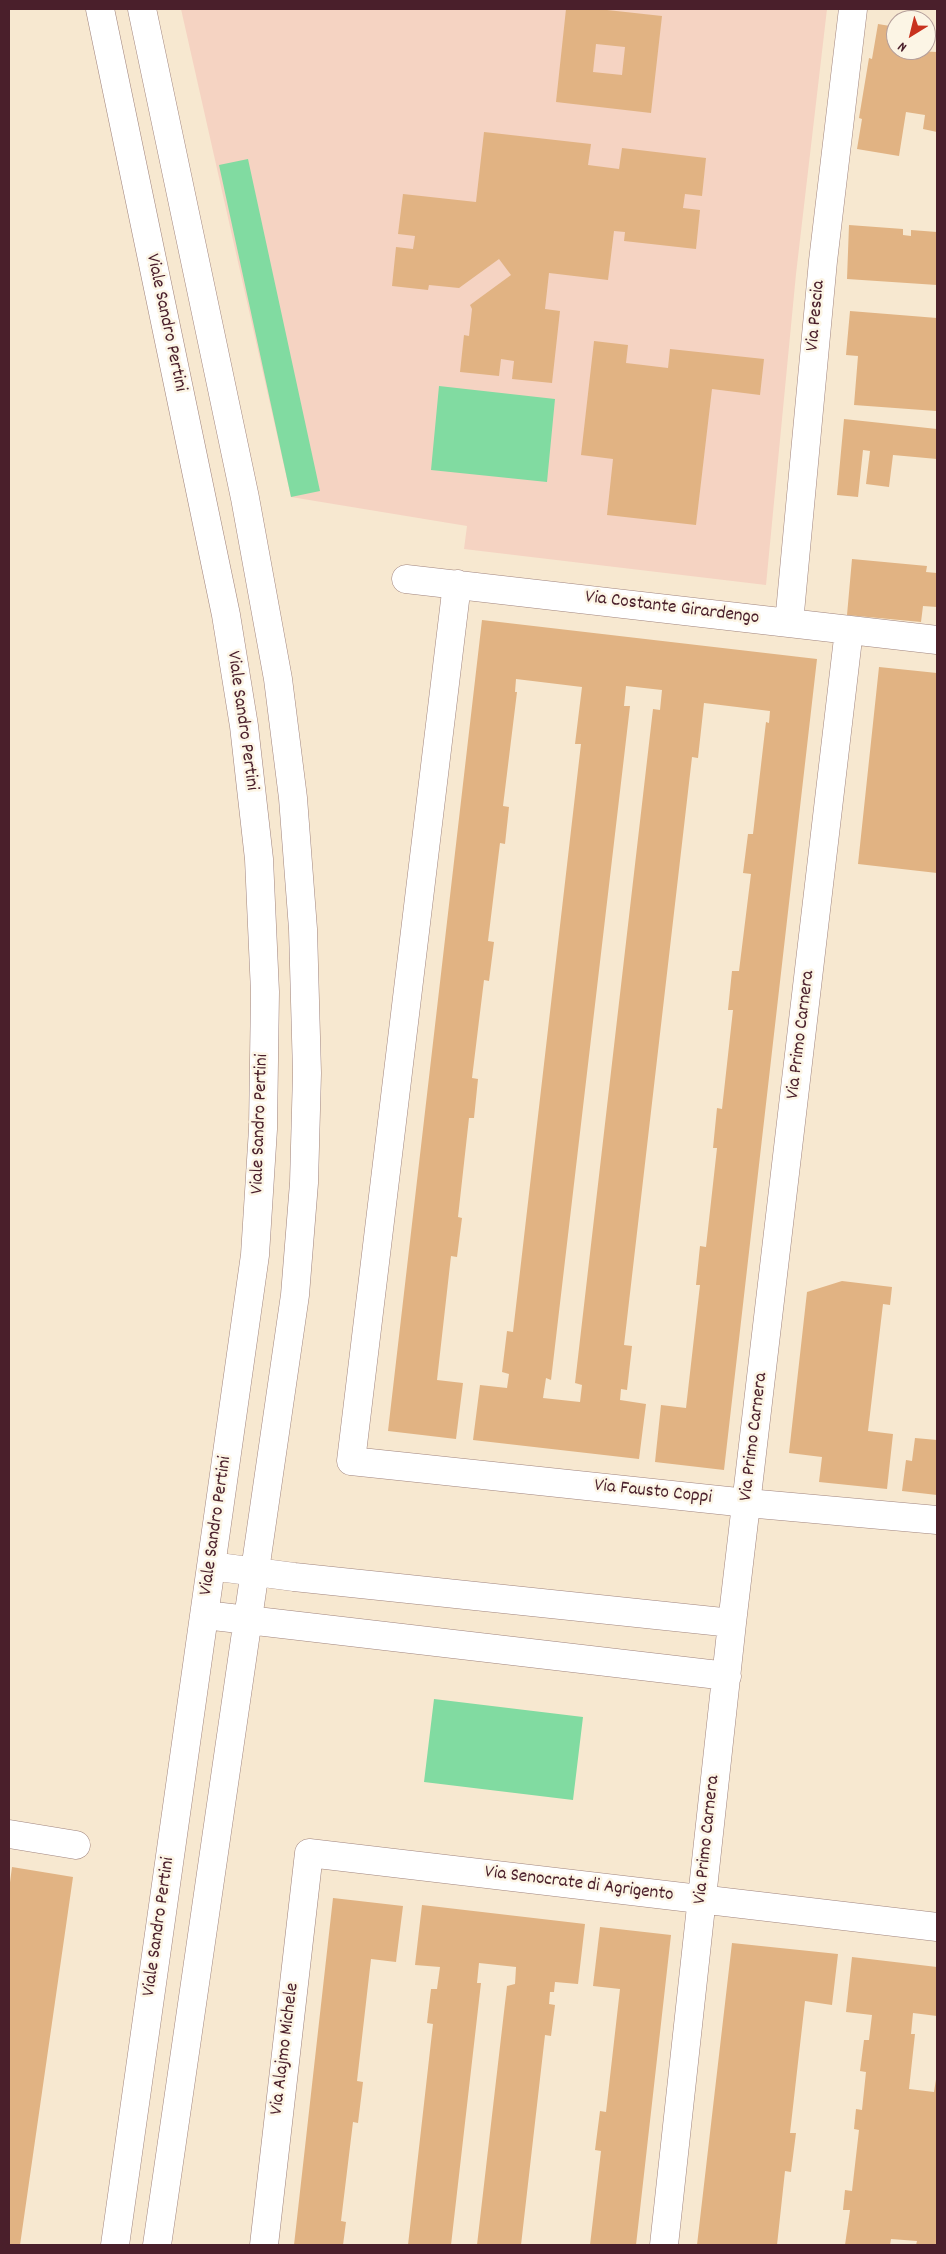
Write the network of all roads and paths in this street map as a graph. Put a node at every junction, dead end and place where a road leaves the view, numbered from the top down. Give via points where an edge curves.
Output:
1 (100, 9) edge
2 (142, 9) edge
3 (853, 9) edge
4 (406, 578) dead end
5 (457, 584) junction
6 (789, 623) junction
7 (849, 630) junction
8 (937, 640) edge
9 (747, 1504) junction
10 (937, 1520) edge
11 (211, 1566) junction
12 (254, 1572) junction
13 (205, 1615) junction
14 (248, 1620) junction
15 (732, 1623) junction
16 (726, 1676) junction
17 (9, 1834) edge
18 (76, 1845) dead end
19 (309, 1853) joint
20 (702, 1899) junction
21 (937, 1927) edge
22 (115, 2245) edge
23 (157, 2245) edge
24 (264, 2245) edge
25 (664, 2245) edge

1 - 11 street, Viale Sandro Pertini via 226,616 244,726 259,859 265,992 263,1129 255,1255
2 - 12 street via 246,498 278,679 293,798 304,929 307,1073 304,1183 295,1295
3 - 6 street, Via Pescia via 822,261
4 - 5 street, Via Costante Girardengo
5 - 6 street, Via Costante Girardengo
5 - 9 street, Via Fausto Coppi via 351,1461
6 - 7 street, Via Costante Girardengo
7 - 8 street, Via Costante Girardengo
7 - 9 street, Via Primo Carnera
9 - 10 street, Via Fausto Coppi
9 - 15 street, Via Primo Carnera
11 - 12 street
11 - 13 street, Viale Sandro Pertini
12 - 14 street
12 - 15 street
13 - 14 street
13 - 22 street, Viale Sandro Pertini
14 - 16 street
14 - 23 street
15 - 16 street, Via Primo Carnera
16 - 20 street, Via Primo Carnera
17 - 18 street
19 - 20 street, Via Senocrate di Agrigento
19 - 24 street, Via Alajmo Michele
20 - 21 street, Via Senocrate di Agrigento
20 - 25 street, Via Primo Carnera

